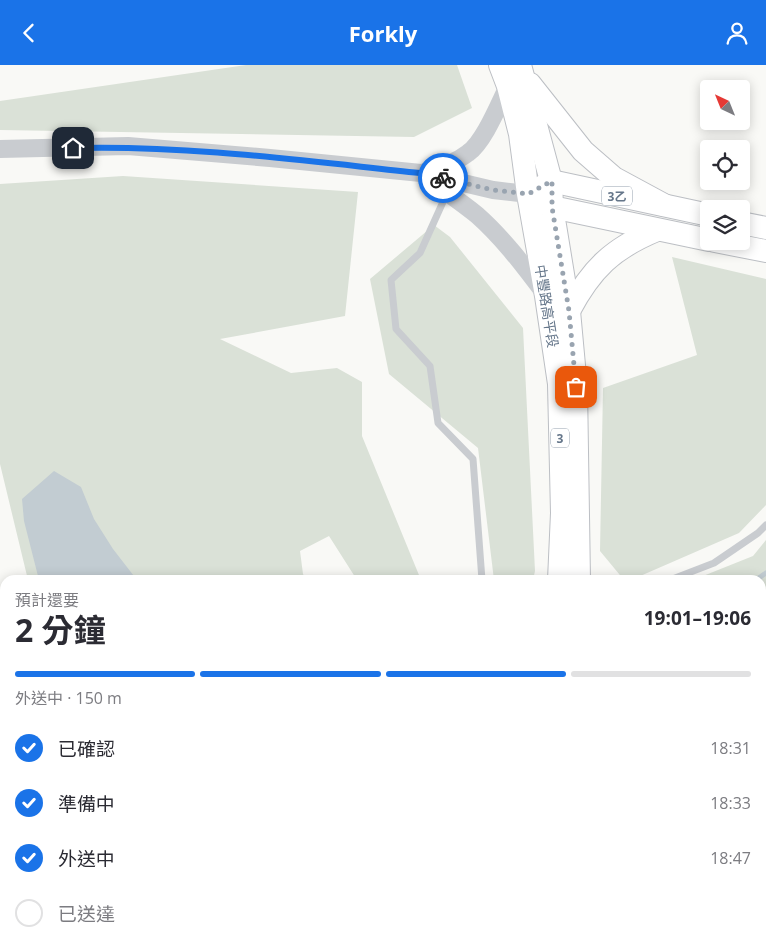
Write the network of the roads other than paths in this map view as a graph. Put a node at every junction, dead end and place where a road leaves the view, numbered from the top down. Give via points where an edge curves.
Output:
1 (500, 65) edge
2 (517, 76) edge
3 (0, 149) edge
4 (420, 173) junction
5 (552, 181) junction
6 (447, 193) junction
7 (528, 194) junction
8 (664, 205) junction
9 (552, 207) junction
10 (700, 213) edge
11 (750, 225) edge
12 (766, 228) edge
13 (657, 229) junction
14 (700, 238) edge
15 (750, 248) edge
16 (766, 251) edge
17 (546, 296) junction
18 (569, 311) junction
19 (766, 525) edge
20 (482, 575) edge
21 (559, 575) edge
22 (579, 575) edge
23 (683, 575) edge

1 - 2 main road, 中豐路高平段 / 3
2 - 4 street via 470,152 453,163
2 - 5 main road, 中豐路高平段 / 3
2 - 7 main road, 中豐路高平段 / 3
2 - 8 main road via 583,151 614,178
3 - 4 street via 128,147 270,157
4 - 6 street
4 - 7 street via 493,190
5 - 7 main road
5 - 8 main road, 3乙
5 - 9 main road, 中豐路高平段 / 3
6 - 17 street via 476,214 519,258
6 - 20 lane via 420,253 390,280 396,329 430,366 438,423 473,459
7 - 9 main road, 3乙
7 - 17 main road, 中豐路高平段 / 3
8 - 10 main road, 3乙
9 - 13 main road, 3乙
9 - 18 main road, 中豐路高平段 / 3
11 - 12 main road
13 - 14 main road, 3乙
13 - 18 main road via 618,249 600,265 580,288
15 - 16 main road
17 - 21 main road, 中豐路高平段 / 3 via 559,384 562,513
18 - 22 main road, 中豐路高平段 / 3 via 576,387
19 - 23 lane via 714,563

